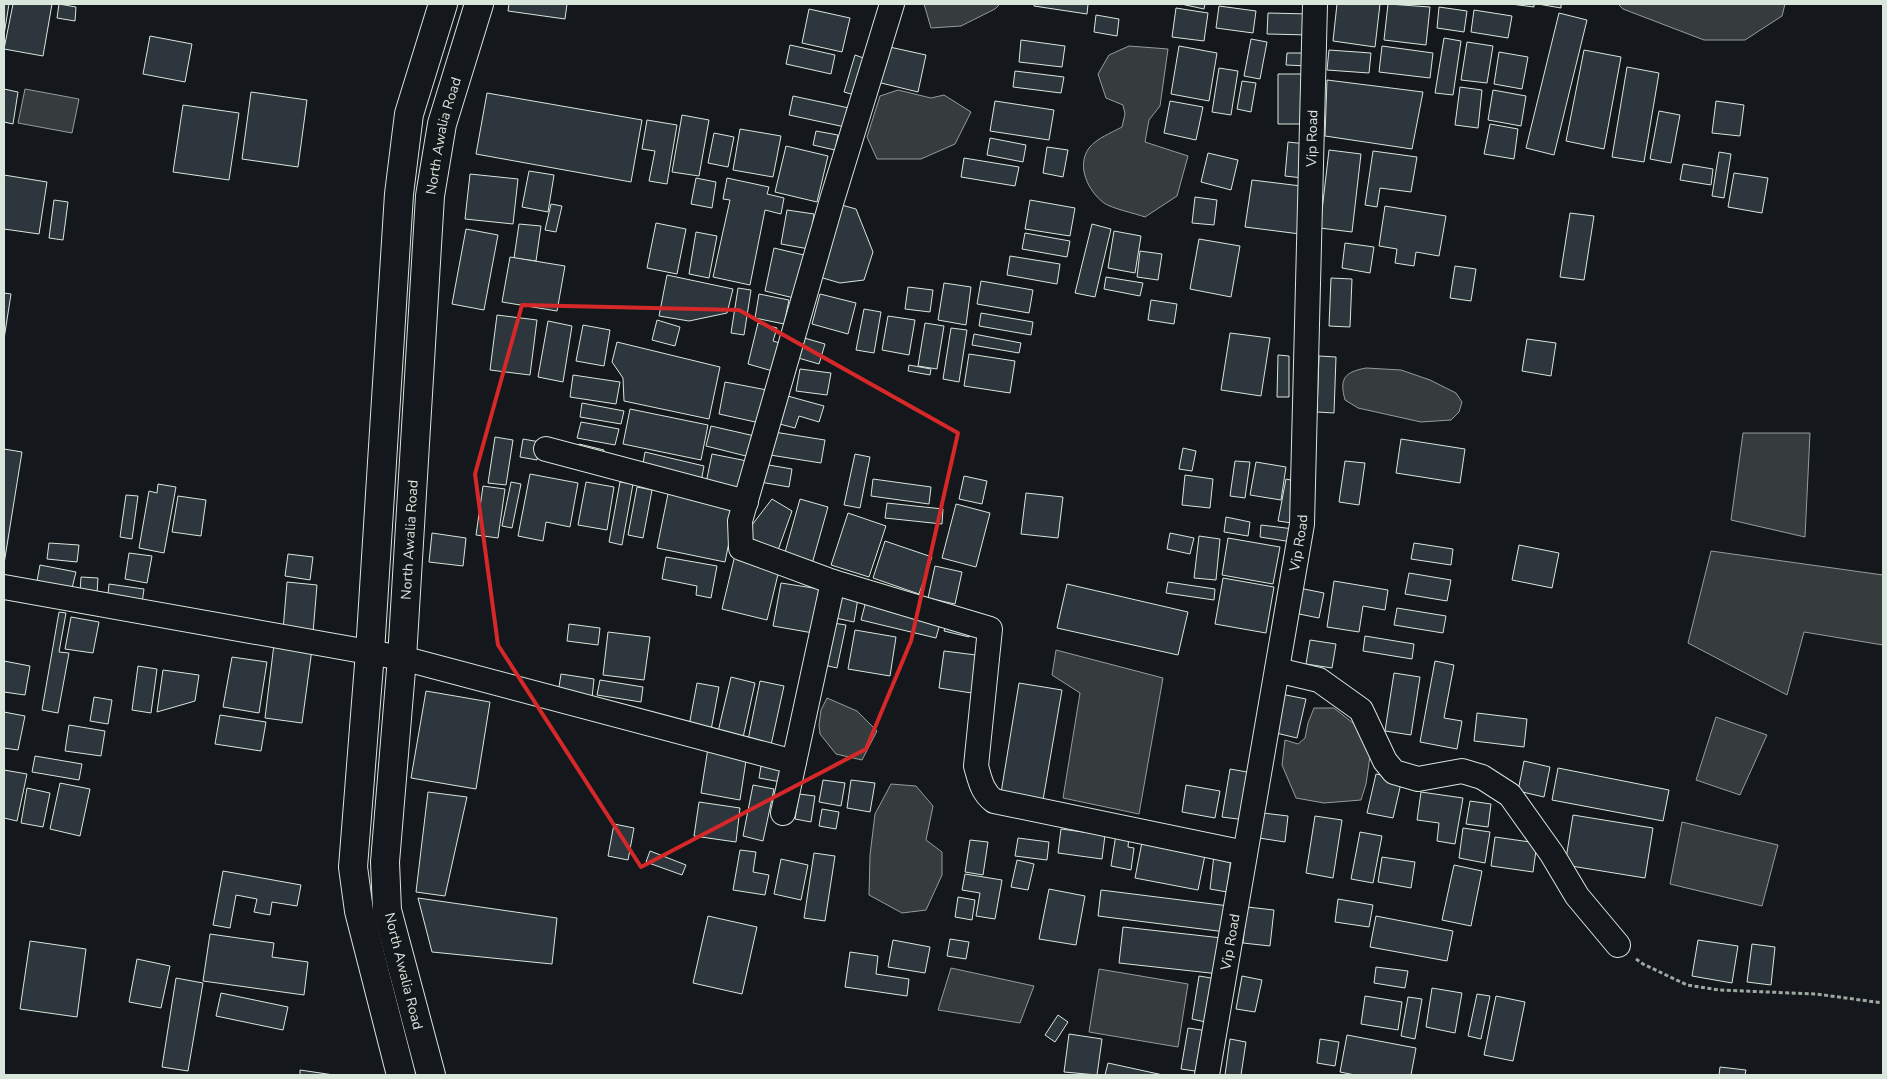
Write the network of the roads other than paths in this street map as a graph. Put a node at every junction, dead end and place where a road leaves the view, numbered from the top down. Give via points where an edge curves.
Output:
1 (443, 4) edge
2 (479, 4) edge
3 (892, 4) edge
4 (1315, 4) edge
5 (546, 449) dead end
6 (746, 502) junction
7 (833, 582) junction
8 (4, 587) edge
9 (370, 652) junction
10 (402, 658) junction
11 (1277, 670) junction
12 (794, 762) junction
13 (783, 813) dead end
14 (1245, 853) junction
15 (1618, 945) road end
16 (401, 1075) edge
17 (431, 1075) edge
18 (1207, 1075) edge

1 - 9 main road, North Awalia Road via 409,114 400,185
2 - 10 main road, North Awalia Road via 442,124 430,196
3 - 6 street
4 - 11 street, Vip Road via 1302,524
5 - 6 street
6 - 7 street via 740,521 740,548
7 - 12 street
7 - 14 street via 990,629 976,766 986,795 994,801
8 - 9 street
9 - 10 street
9 - 16 main road, North Awalia Road via 353,866 359,911
10 - 12 street
10 - 17 main road, North Awalia Road via 385,862 387,910
11 - 14 street, Vip Road
11 - 15 street via 1319,680 1361,710 1385,761 1394,772 1418,779 1462,771 1482,777 1510,795 1577,896
12 - 13 street
14 - 18 street, Vip Road

